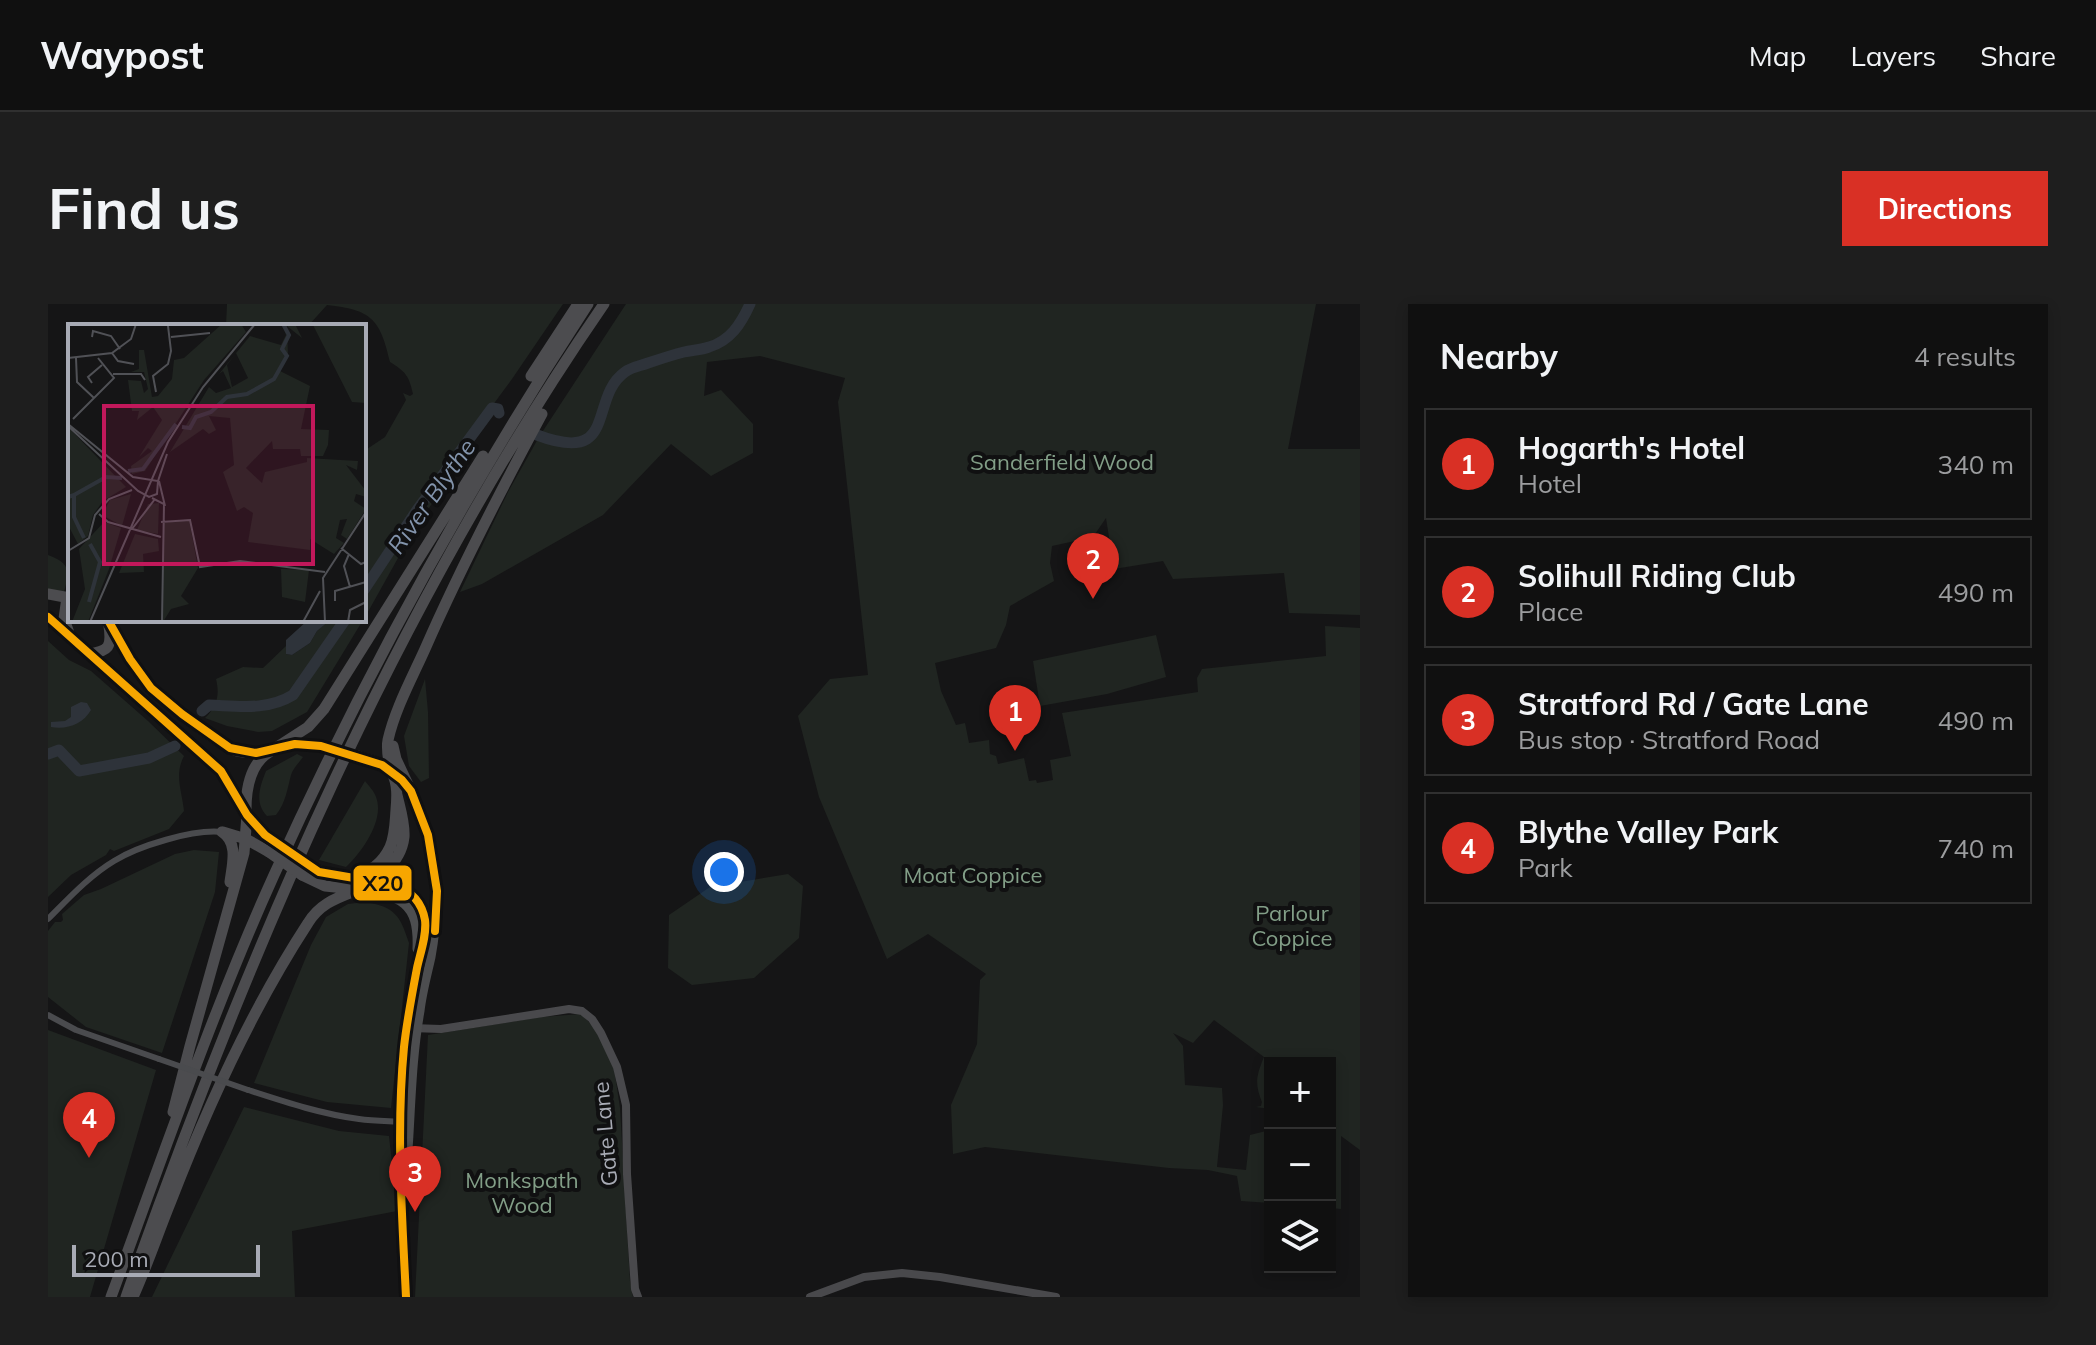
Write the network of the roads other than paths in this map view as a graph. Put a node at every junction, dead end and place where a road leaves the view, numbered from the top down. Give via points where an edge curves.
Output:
1 (578, 304) edge
2 (588, 304) edge
3 (604, 304) edge
4 (587, 329) junction
5 (48, 594) edge
6 (68, 597) edge
7 (68, 601) edge
8 (48, 617) edge
9 (108, 622) edge
10 (109, 622) edge
11 (72, 637) junction
12 (89, 654) junction
13 (392, 729) junction
14 (271, 750) junction
15 (391, 771) junction
16 (411, 791) junction
17 (397, 795) junction
18 (246, 813) junction
19 (222, 832) junction
20 (246, 839) junction
21 (272, 846) junction
22 (305, 870) junction
23 (347, 877) junction
24 (375, 881) junction
25 (359, 889) junction
26 (226, 913) junction
27 (48, 919) edge
28 (413, 988) junction
29 (48, 1015) edge
30 (412, 1028) junction
31 (405, 1122) junction
32 (173, 1130) junction
33 (111, 1297) edge
34 (126, 1297) edge
35 (133, 1297) edge
36 (406, 1297) edge
37 (638, 1297) edge
38 (810, 1297) edge
39 (1056, 1297) edge

1 - 14 highway via 324,709 308,727
2 - 32 highway via 448,530 361,693 273,877
3 - 4 highway
4 - 13 highway via 442,607
4 - 34 highway via 463,532 371,705 263,938
5 - 6 highway
7 - 11 highway via 64,619
8 - 11 highway
9 - 12 highway via 108,646
10 - 14 highway via 141,675 173,707 230,748
11 - 12 highway
12 - 18 highway via 221,771
13 - 15 highway
13 - 16 highway via 396,759
14 - 15 highway, bridge via 295,744 321,746
14 - 18 highway via 252,771
15 - 16 main road
15 - 17 highway
16 - 30 main road via 428,835 437,891 431,955
17 - 23 highway via 388,851 370,869
17 - 24 highway via 402,845
18 - 20 highway
18 - 21 highway
19 - 20 highway
19 - 26 highway via 233,845
19 - 27 street via 174,838 114,861
20 - 21 highway
20 - 26 highway
21 - 22 highway, bridge
22 - 23 highway
22 - 25 highway via 325,886
23 - 24 main road
24 - 25 highway
24 - 28 main road via 405,889 423,911 425,931
25 - 28 main road via 397,898 413,916 418,932
25 - 35 highway via 315,913 277,976 218,1090
26 - 32 highway via 173,1109
28 - 30 main road
29 - 31 street, bridge via 76,1030 309,1109
30 - 31 main road
30 - 37 street, Gate Lane via 441,1029 569,1009 592,1019 617,1067 626,1105
31 - 36 main road via 399,1164
32 - 33 highway
38 - 39 street via 864,1277 902,1273

